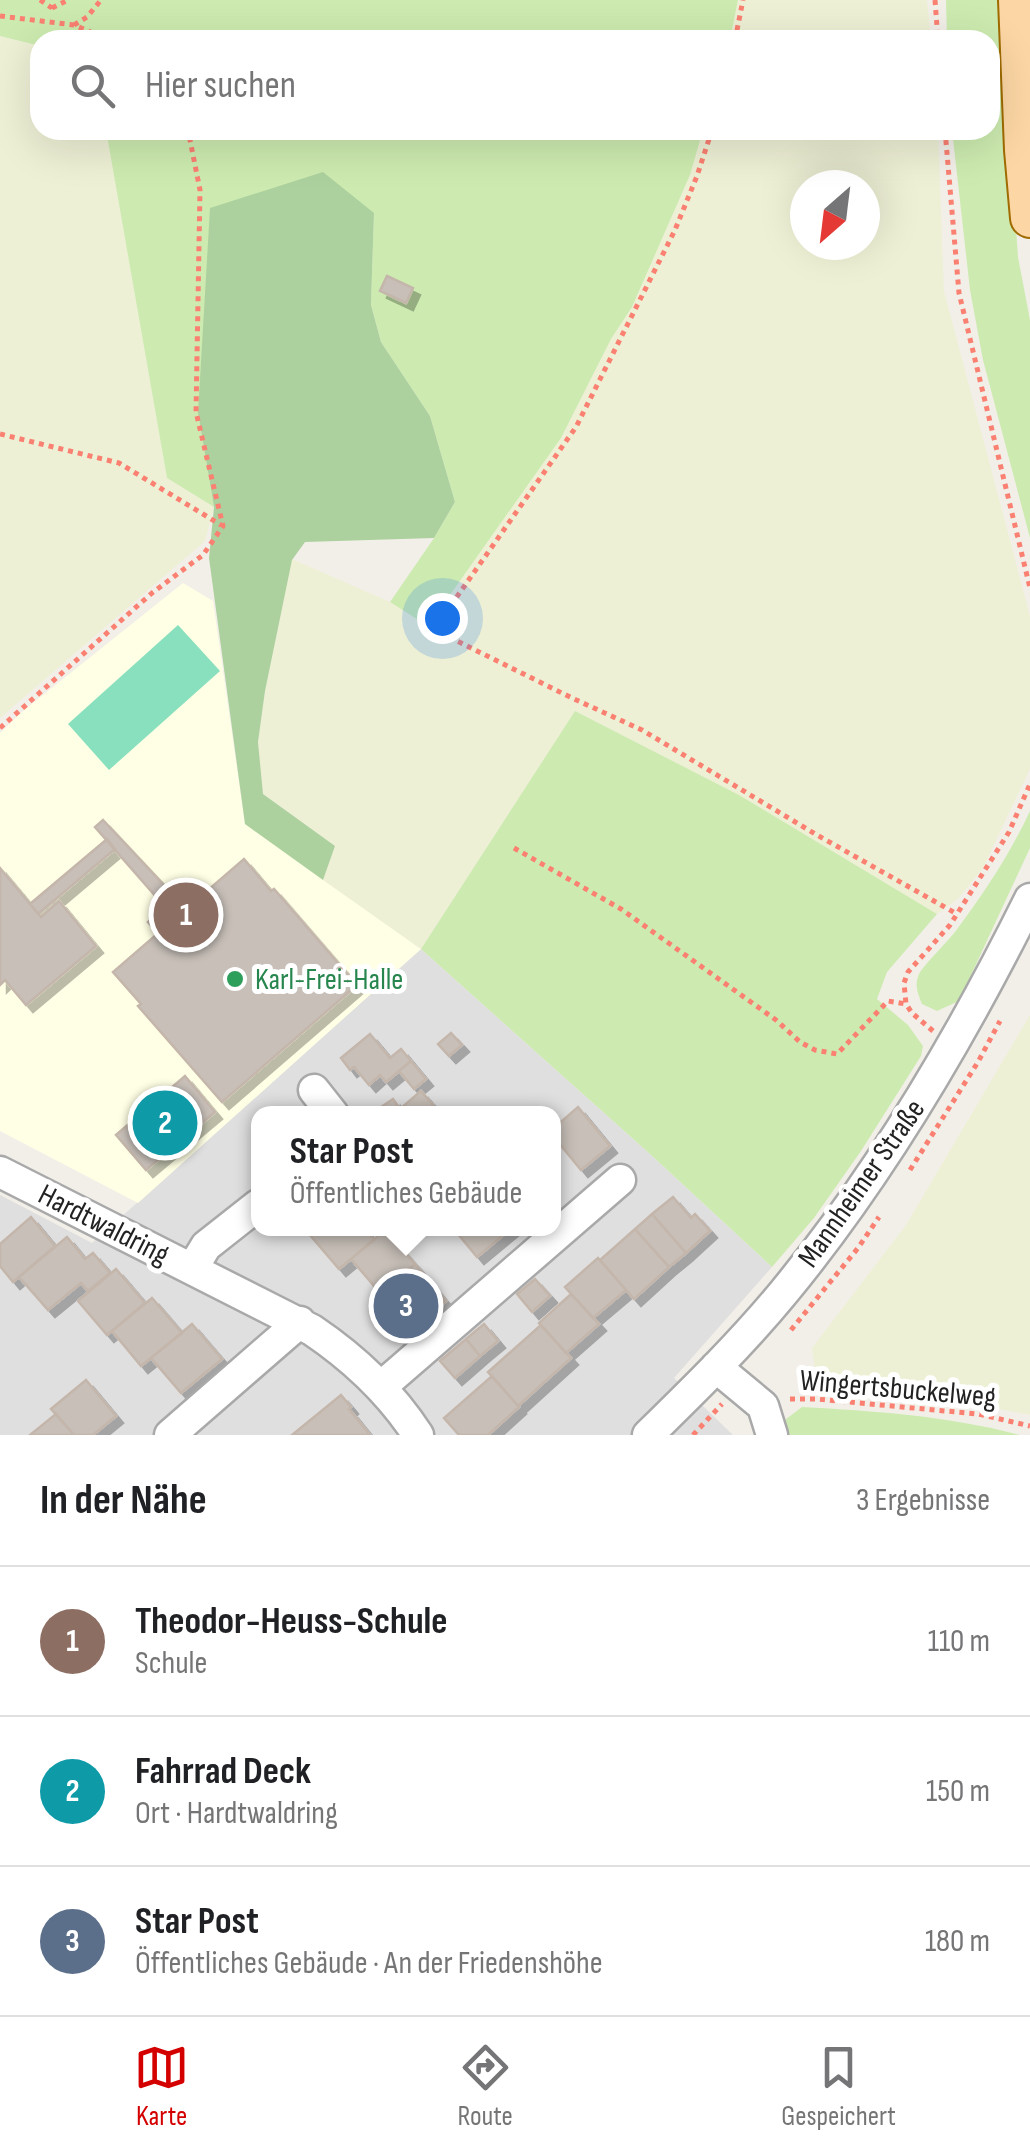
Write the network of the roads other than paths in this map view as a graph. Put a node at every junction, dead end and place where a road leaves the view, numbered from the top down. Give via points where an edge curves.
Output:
1 (1018, 0) edge
2 (1030, 218) edge
3 (1030, 899) edge
4 (314, 1090) dead end
5 (327, 1106) edge
6 (620, 1180) dead end
7 (5, 1185) edge
8 (251, 1211) edge
9 (561, 1231) edge
10 (555, 1236) edge
11 (192, 1268) junction
12 (300, 1322) junction
13 (727, 1377) junction
14 (382, 1386) junction
15 (767, 1421) edge
16 (170, 1435) edge
17 (418, 1435) edge
18 (648, 1435) edge

1 - 2 main road
3 - 13 street, Mannheimer Straße via 911,1113
4 - 5 street
6 - 9 street
7 - 11 street, Hardtwaldring
8 - 11 street, Hardtwaldring via 206,1246
10 - 14 street
11 - 12 street, Hardtwaldring
12 - 14 street, Hardtwaldring
12 - 16 street
13 - 15 street
13 - 18 street, Mannheimer Straße
14 - 17 street, Hardtwaldring

